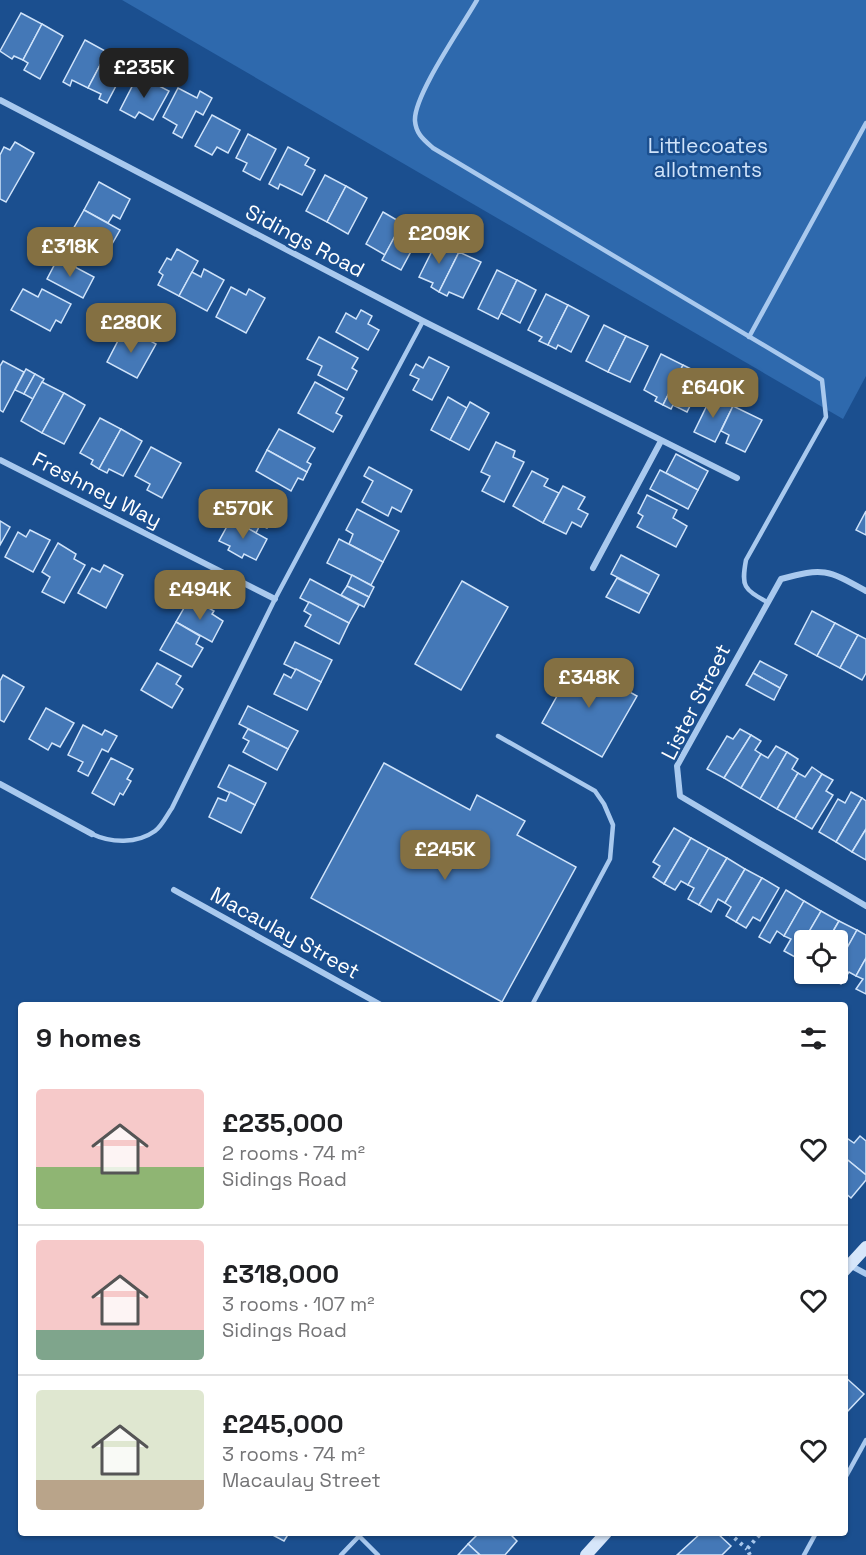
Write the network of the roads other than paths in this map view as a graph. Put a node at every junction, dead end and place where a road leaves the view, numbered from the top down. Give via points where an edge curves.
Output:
1 (477, 0) edge
2 (0, 100) edge
3 (866, 123) edge
4 (423, 321) junction
5 (749, 337) junction
6 (661, 441) junction
7 (0, 459) edge
8 (737, 478) dead end
9 (594, 568) dead end
10 (866, 591) edge
11 (275, 599) junction
12 (767, 602) junction
13 (498, 736) dead end
14 (0, 784) edge
15 (92, 834) joint
16 (174, 890) dead end
17 (866, 906) edge
18 (376, 1002) edge
19 (534, 1002) edge
20 (866, 1247) edge
21 (848, 1264) edge
22 (848, 1267) edge
23 (866, 1274) edge
24 (866, 1440) edge
25 (848, 1473) edge
26 (359, 1536) edge
27 (363, 1536) edge
28 (603, 1536) edge
29 (814, 1536) edge
30 (340, 1555) edge
31 (378, 1555) edge
32 (586, 1555) edge
33 (804, 1555) edge

1 - 5 lane via 419,100 415,121 419,136
2 - 4 street, Sidings Road
3 - 5 lane
4 - 6 street, Sidings Road
4 - 11 lane
5 - 12 lane via 822,380 826,411 746,560 742,579 747,590
6 - 8 street, Sidings Road
6 - 9 street
7 - 11 street, Freshney Way
10 - 12 street, Lister Street via 833,572 808,572 781,579
11 - 15 lane via 172,808 155,831 132,841 105,840
12 - 17 street, Lister Street via 677,766 680,796
13 - 19 lane via 595,791 613,825 610,859
14 - 15 street
16 - 18 street, Macaulay Street
20 - 21 street
22 - 23 street
24 - 25 lane
26 - 30 lane
27 - 31 lane
28 - 32 street
29 - 33 lane

